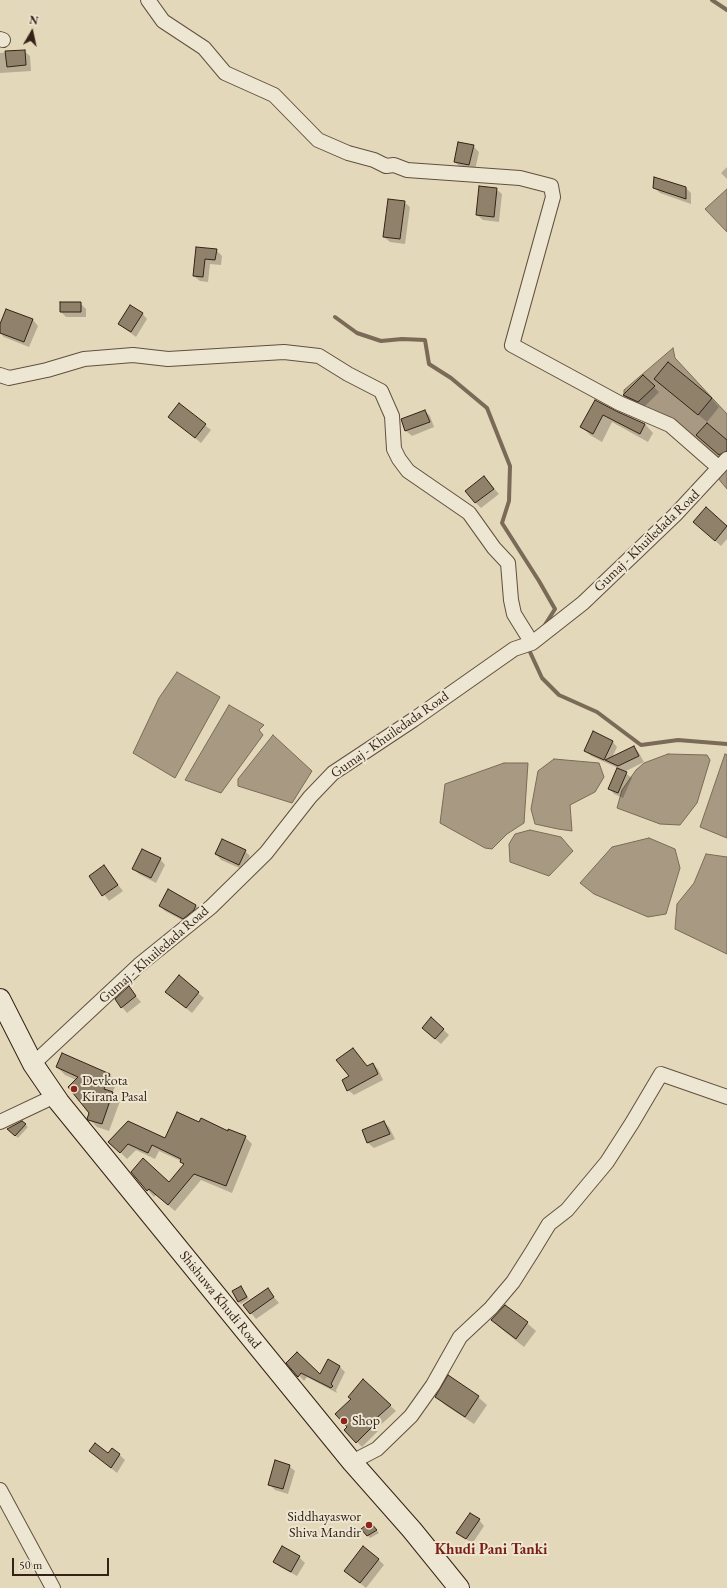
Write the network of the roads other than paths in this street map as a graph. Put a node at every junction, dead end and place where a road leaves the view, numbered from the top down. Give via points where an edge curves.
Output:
1 (148, 0) edge
2 (0, 376) edge
3 (723, 463) edge
4 (532, 643) junction
5 (0, 999) edge
6 (33, 1064) junction
7 (55, 1096) junction
8 (727, 1097) edge
9 (0, 1122) edge
10 (352, 1462) junction
11 (0, 1490) edge
12 (54, 1588) edge
13 (460, 1588) edge

1 - 3 street via 163,21 204,48 225,73 274,94 318,140 386,166 394,165 407,170 520,178 552,186 554,197 512,345 619,403 670,425
2 - 4 street via 9,378 84,359 133,355 168,359 284,352 320,356 381,391 392,416 394,449 399,459 408,471 469,513 508,563 514,614
3 - 4 street, Gumaj - Khuiledada Road via 676,515 583,603
4 - 6 street, Gumaj - Khuiledada Road via 514,648 333,773 310,797 266,853 211,907 139,965
5 - 6 main road, Shishuwa Khudi Road
6 - 7 main road, Shishuwa Khudi Road
7 - 9 street
7 - 10 main road, Shishuwa Khudi Road
8 - 10 street via 661,1074 608,1162 568,1210 549,1224 513,1282 460,1337 433,1385 411,1416 377,1449
10 - 13 main road, Shishuwa Khudi Road
11 - 12 street

